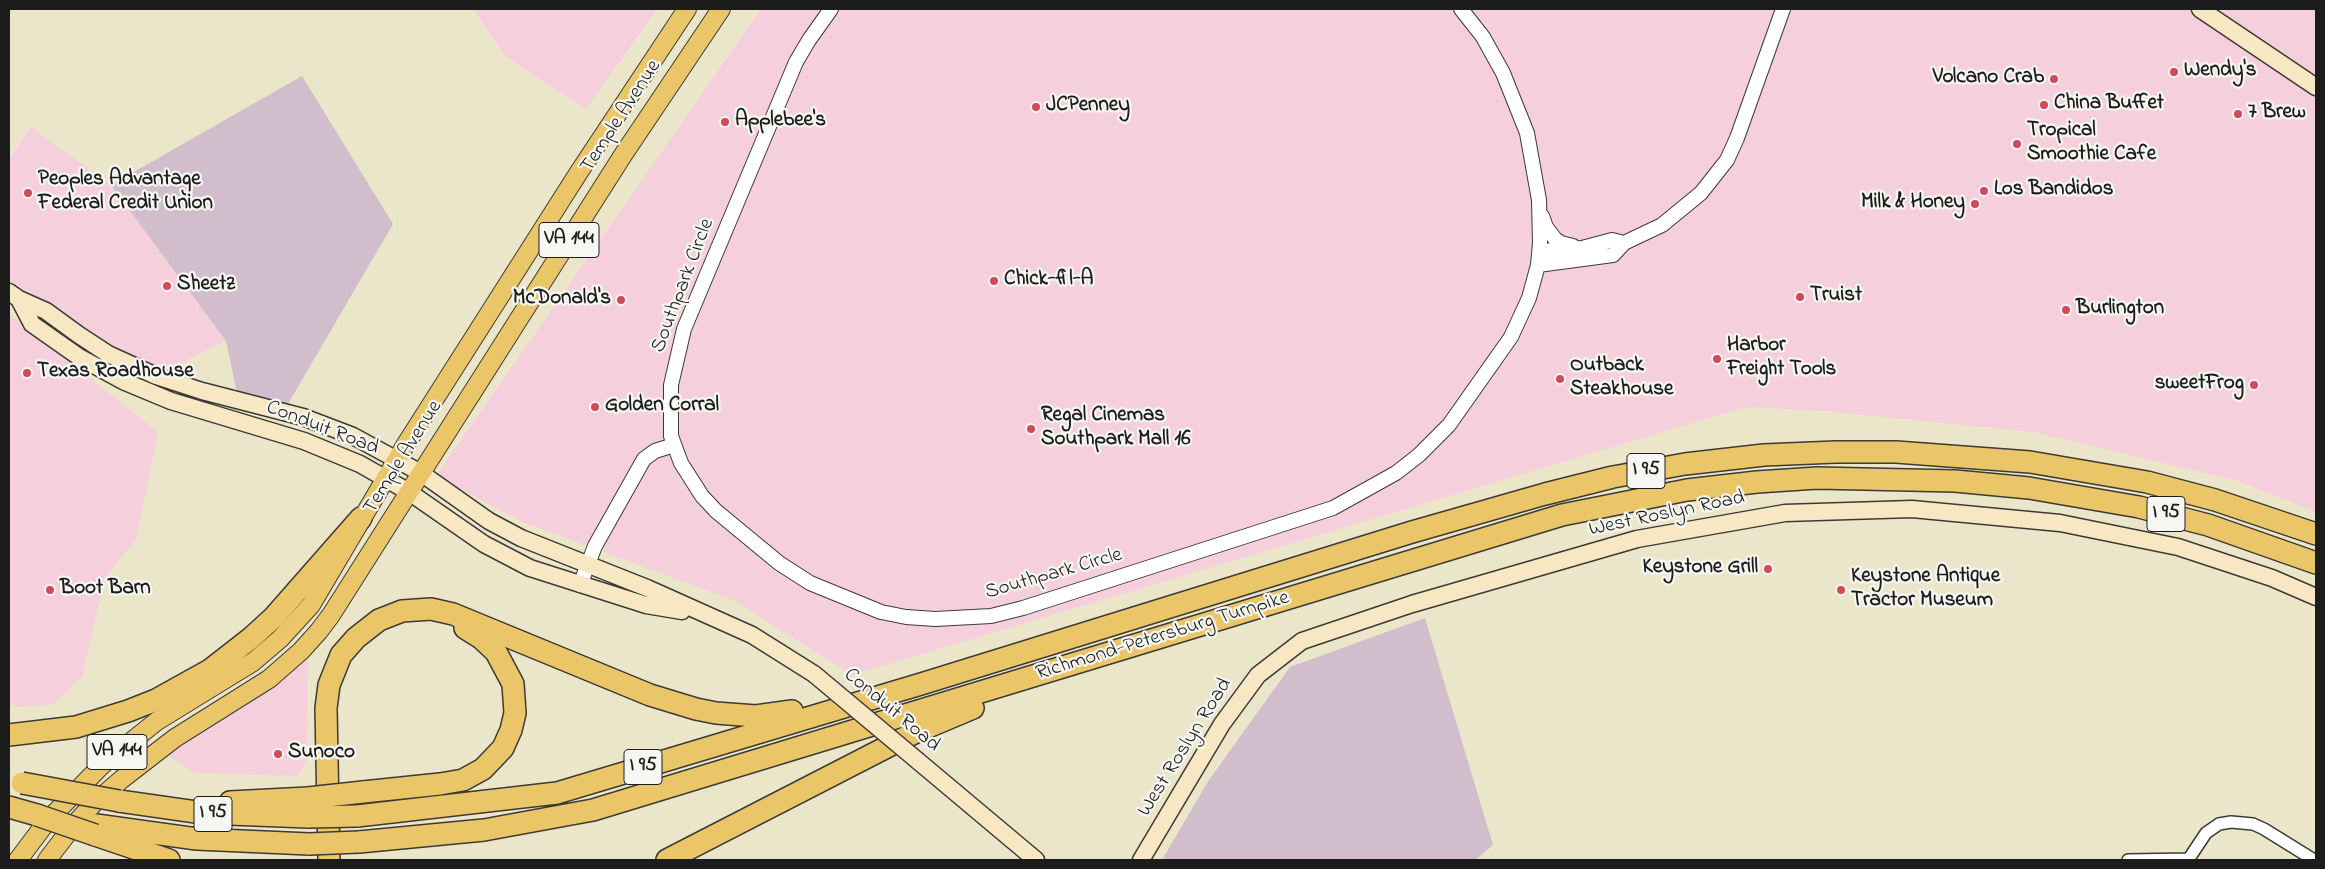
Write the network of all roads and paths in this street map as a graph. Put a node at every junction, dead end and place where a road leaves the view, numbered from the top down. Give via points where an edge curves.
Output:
1 (687, 9) edge
2 (721, 9) edge
3 (831, 9) edge
4 (1460, 9) edge
5 (1783, 9) edge
6 (2200, 9) edge
7 (2316, 87) edge
8 (1540, 211) junction
9 (1624, 243) junction
10 (1582, 248) junction
11 (1539, 258) junction
12 (14, 296) edge
13 (674, 445) junction
14 (397, 459) junction
15 (421, 473) junction
16 (386, 477) junction
17 (409, 492) junction
18 (361, 518) junction
19 (2316, 534) edge
20 (2316, 563) edge
21 (587, 566) junction
22 (580, 585) junction
23 (2316, 597) edge
24 (705, 615) junction
25 (1132, 647) junction
26 (921, 684) junction
27 (9, 735) edge
28 (15, 781) edge
29 (9, 807) edge
30 (308, 808) junction
31 (95, 830) junction
32 (18, 860) edge
33 (47, 860) edge
34 (169, 860) edge
35 (329, 860) edge
36 (337, 860) edge
37 (667, 860) edge
38 (1036, 860) edge
39 (1141, 860) edge
40 (2128, 860) edge
41 (2189, 860) edge
42 (2314, 860) edge

1 - 14 main road, Temple Avenue / VA 144
2 - 15 main road, Temple Avenue / VA 144 via 623,155
3 - 13 street, Southpark Circle via 796,62 684,329 670,391 670,428
4 - 8 street via 1484,37 1514,96 1530,145
5 - 9 street via 1737,138 1726,160 1701,193 1682,210 1662,225
6 - 7 main road
8 - 10 street via 1555,239
8 - 11 street, Southpark Circle
9 - 10 street via 1612,240
9 - 11 street via 1613,255
10 - 11 street
11 - 13 street, Southpark Circle via 1529,298 1508,342 1449,425 1396,473 1318,513 1004,613 960,619 906,617 881,612 810,583 756,545 710,505 690,480
12 - 14 main road, Conduit Road via 46,311 108,354 156,376 320,422
12 - 16 main road, Conduit Road via 32,324 93,366 171,401 304,441
13 - 21 street via 655,451 644,459 610,516
14 - 15 main road, Conduit Road
14 - 16 main road, Temple Avenue / VA 144
15 - 17 main road, Temple Avenue / VA 144
15 - 21 main road, Conduit Road via 489,521
16 - 17 main road, Conduit Road
16 - 18 main road, Temple Avenue / VA 144
17 - 22 main road, Conduit Road via 511,560
17 - 33 main road, Temple Avenue / VA 144 via 331,615 301,651 269,679 175,738 129,773 94,803
18 - 27 highway via 274,617 210,670 182,687 128,711 76,727
18 - 32 main road, Temple Avenue / VA 144 via 319,592 280,639 240,671 157,721 119,750 48,820
19 - 26 highway, Richmond-Petersburg Turnpike / I 95 via 2215,500 2147,482 2076,469 1896,452 1764,455 1622,475 1545,494
20 - 25 highway, Richmond-Petersburg Turnpike / I 95 via 2208,525 2147,509 2029,488 1882,478 1758,482 1687,490 1562,515
21 - 22 street
21 - 24 main road, Conduit Road via 647,588
22 - 24 main road, Conduit Road via 646,605
23 - 39 main road, West Roslyn Road via 2272,578 2178,547 2060,523 1920,510 1785,513 1637,539 1412,604 1302,641 1258,675 1222,724
24 - 38 main road, Conduit Road, bridge via 752,635 814,674
25 - 31 highway, Richmond-Petersburg Turnpike / I 95, bridge via 593,810 484,830 309,844
25 - 37 highway via 916,732
26 - 30 highway, Richmond-Petersburg Turnpike / I 95, bridge via 556,792 357,816
26 - 35 highway via 876,688 773,715 716,713 650,695 453,614 431,609 402,611 379,620 356,638 341,655 329,685 326,708
28 - 30 highway, Richmond-Petersburg Turnpike / I 95, bridge via 203,813
29 - 31 highway, Richmond-Petersburg Turnpike / I 95, bridge
30 - 36 highway, bridge via 363,792 463,780 483,769 503,748 514,722 515,694 496,652 481,638 446,621 427,618 384,628 350,657 340,677 335,700
31 - 34 highway
40 - 41 street
41 - 42 street via 2206,833 2219,824 2231,822 2253,824

